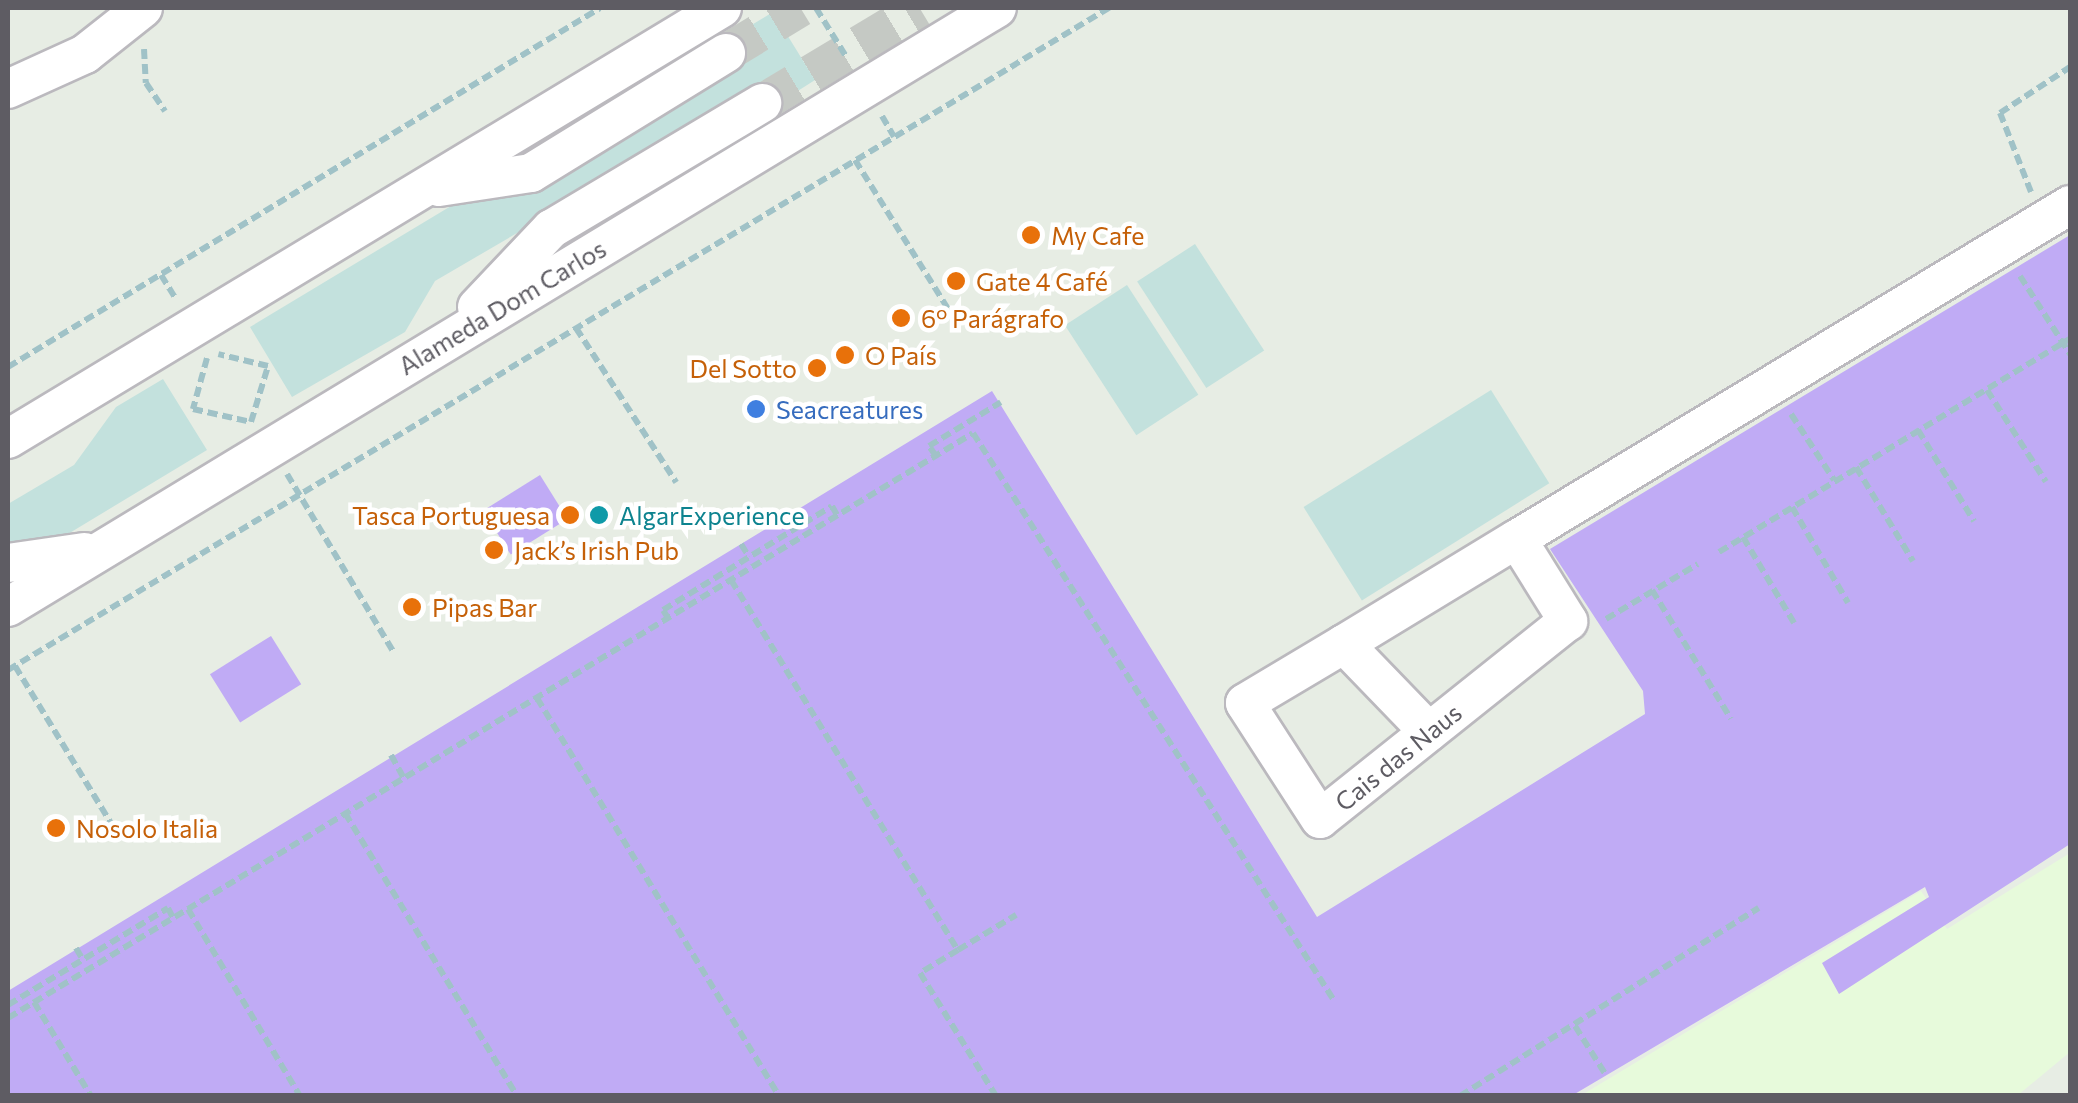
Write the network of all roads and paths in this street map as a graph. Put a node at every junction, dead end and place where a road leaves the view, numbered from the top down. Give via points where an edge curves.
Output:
1 (600, 8) edge
2 (722, 8) edge
3 (997, 8) edge
4 (1109, 8) edge
5 (134, 15) edge
6 (726, 52) tunnel mouth
7 (2070, 67) edge
8 (8, 89) edge
9 (762, 103) tunnel mouth
10 (165, 110) dead end
11 (855, 160) junction
12 (421, 190) junction
13 (2056, 213) edge
14 (2014, 266) dead end
15 (948, 309) dead end
16 (576, 328) junction
17 (2067, 341) edge
18 (445, 342) junction
19 (209, 352) joint
20 (2070, 354) edge
21 (8, 368) edge
22 (1986, 390) junction
23 (1001, 402) dead end
24 (1784, 403) dead end
25 (23, 429) edge
26 (1918, 430) junction
27 (936, 456) junction
28 (8, 464) edge
29 (1856, 467) junction
30 (1834, 480) junction
31 (676, 482) dead end
32 (2046, 482) dead end
33 (302, 495) junction
34 (1792, 507) junction
35 (838, 515) junction
36 (1974, 521) dead end
37 (1743, 537) junction
38 (1517, 539) junction
39 (741, 544) dead end
40 (102, 550) junction
41 (1719, 552) dead end
42 (749, 557) junction
43 (1913, 561) dead end
44 (8, 563) edge
45 (1698, 564) dead end
46 (731, 580) junction
47 (1652, 590) junction
48 (1848, 602) dead end
49 (8, 606) edge
50 (668, 618) junction
51 (1606, 619) dead end
52 (1794, 623) dead end
53 (1344, 644) junction
54 (394, 653) dead end
55 (11, 668) edge
56 (537, 698) junction
57 (1731, 720) dead end
58 (1429, 732) junction
59 (391, 755) dead end
60 (404, 778) junction
61 (345, 813) junction
62 (111, 823) dead end
63 (1759, 908) dead end
64 (188, 909) junction
65 (1016, 915) dead end
66 (173, 918) junction
67 (76, 948) dead end
68 (958, 950) junction
69 (82, 960) junction
70 (34, 1002) junction
71 (1335, 1002) dead end
72 (8, 1005) edge
73 (8, 1018) edge
74 (1574, 1026) junction
75 (1606, 1075) dead end
76 (91, 1096) edge
77 (300, 1096) edge
78 (516, 1096) edge
79 (779, 1096) edge
80 (996, 1096) edge
81 (1460, 1096) edge

1 - 21 path
2 - 12 street
3 - 18 street, Alameda Dom Carlos
4 - 11 path
5 - 8 street via 85,54
5 - 10 path via 148,55 146,84
6 - 12 street via 531,173
7 - 13 path via 2000,113
9 - 18 street via 551,228
11 - 15 path
11 - 16 path
12 - 25 street
13 - 38 street, Cais das Naus
14 - 17 path
16 - 31 path
16 - 33 path
17 - 20 path
17 - 22 path
18 - 40 street, Alameda Dom Carlos
19 - 19 path via 193,409 252,422 268,366
22 - 26 path
22 - 32 path
23 - 27 path via 929,446
24 - 30 path
25 - 28 street
26 - 29 path
26 - 36 path
27 - 35 path
27 - 71 path via 973,433
29 - 30 path
29 - 43 path
30 - 34 path
33 - 54 path
33 - 55 path
34 - 37 path
34 - 48 path
35 - 42 path via 832,506
35 - 46 path
37 - 41 path
37 - 52 path
38 - 53 street, Cais das Naus
38 - 58 street, Cais das Naus via 1568,621
39 - 42 path
40 - 44 street
40 - 49 street, Alameda Dom Carlos
42 - 50 path via 663,610
45 - 47 path
46 - 50 path
46 - 68 path
47 - 51 path
47 - 57 path
50 - 56 path
53 - 58 street
53 - 58 street, Cais das Naus via 1245,704 1320,819
55 - 62 path
56 - 60 path
56 - 79 path
59 - 60 path
60 - 61 path
61 - 64 path
61 - 78 path
63 - 74 path
64 - 66 path
64 - 77 path
65 - 68 path
66 - 69 path via 168,908
66 - 70 path
67 - 69 path
68 - 80 path via 920,973
69 - 72 path
70 - 73 path
70 - 76 path
74 - 75 path
74 - 81 path

